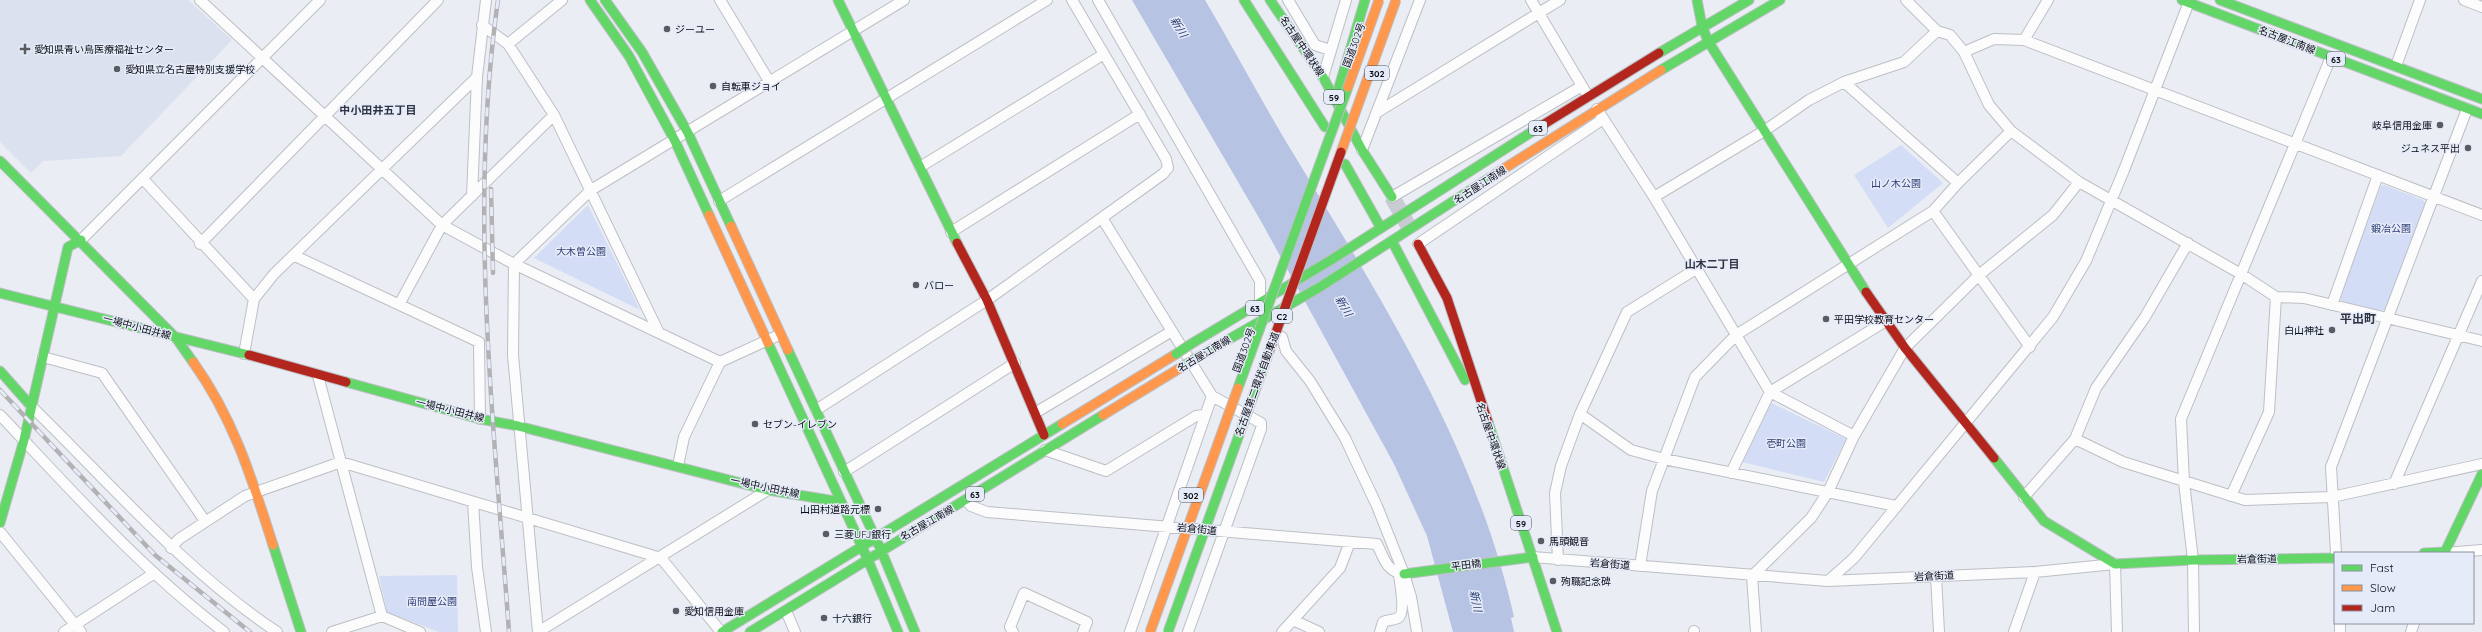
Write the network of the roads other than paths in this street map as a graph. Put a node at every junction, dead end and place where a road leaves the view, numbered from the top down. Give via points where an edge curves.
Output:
1 (200, 0) edge
2 (438, 0) edge
3 (486, 0) edge
4 (562, 0) edge
5 (590, 0) edge
6 (605, 0) edge
7 (720, 0) edge
8 (838, 0) edge
9 (904, 0) edge
10 (1047, 0) edge
11 (1072, 0) edge
12 (1098, 0) edge
13 (1244, 0) edge
14 (1270, 0) edge
15 (1288, 0) edge
16 (1346, 0) edge
17 (1365, 0) edge
18 (1370, 0) edge
19 (1378, 0) edge
20 (1401, 0) edge
21 (1420, 0) edge
22 (1531, 0) edge
23 (1560, 0) edge
24 (1697, 0) edge
25 (1749, 0) edge
26 (1780, 0) edge
27 (1906, 0) edge
28 (2048, 0) edge
29 (2220, 0) edge
30 (2420, 0) edge
31 (2464, 0) edge
32 (2187, 1) edge
33 (314, 2) edge
34 (2482, 7) edge
35 (1538, 13) junction
36 (482, 25) junction
37 (1702, 26) junction
38 (1938, 31) junction
39 (853, 32) junction
40 (1312, 40) junction
41 (2024, 40) junction
42 (1708, 41) junction
43 (508, 44) junction
44 (1302, 47) junction
45 (1330, 50) junction
46 (1964, 52) junction
47 (1104, 54) junction
48 (262, 57) junction
49 (2331, 57) junction
50 (2396, 66) junction
51 (477, 77) junction
52 (1323, 77) junction
53 (769, 81) junction
54 (1844, 82) junction
55 (1582, 86) junction
56 (1339, 87) junction
57 (2154, 91) junction
58 (1588, 97) junction
59 (887, 98) junction
60 (2482, 99) edge
61 (1597, 109) junction
62 (2467, 109) junction
63 (1376, 113) junction
64 (325, 114) junction
65 (1140, 114) junction
66 (2482, 114) edge
67 (554, 116) junction
68 (1603, 119) junction
69 (1325, 127) junction
70 (1764, 131) junction
71 (2011, 131) junction
72 (688, 133) junction
73 (675, 141) junction
74 (2295, 144) junction
75 (1362, 150) junction
76 (0, 161) edge
77 (1345, 164) junction
78 (920, 167) junction
79 (381, 169) junction
80 (2378, 175) junction
81 (143, 179) junction
82 (2079, 182) junction
83 (1958, 183) junction
84 (591, 190) junction
85 (472, 196) junction
86 (1392, 197) joint
87 (1654, 197) junction
88 (2434, 197) junction
89 (2111, 200) junction
90 (719, 201) junction
91 (1933, 211) junction
92 (2482, 215) edge
93 (1102, 218) junction
94 (442, 225) junction
95 (1378, 230) junction
96 (951, 232) junction
97 (81, 240) junction
98 (2188, 243) junction
99 (200, 244) junction
100 (1388, 244) junction
101 (1418, 244) joint
102 (295, 256) junction
103 (514, 264) junction
104 (1847, 265) junction
105 (1696, 269) junction
106 (1305, 273) junction
107 (2241, 274) junction
108 (1979, 275) junction
109 (2482, 281) edge
110 (0, 293) edge
111 (2276, 297) junction
112 (254, 299) junction
113 (987, 300) junction
114 (1295, 301) junction
115 (400, 304) junction
116 (54, 305) junction
117 (1260, 305) junction
118 (2332, 305) junction
119 (2388, 319) junction
120 (1886, 321) junction
121 (1252, 326) junction
122 (1172, 331) junction
123 (659, 333) junction
124 (2458, 334) junction
125 (779, 335) junction
126 (1736, 335) junction
127 (1282, 337) junction
128 (176, 338) junction
129 (767, 340) junction
130 (2482, 341) edge
131 (2030, 347) junction
132 (1905, 348) junction
133 (244, 354) junction
134 (43, 357) junction
135 (720, 362) junction
136 (1015, 363) junction
137 (0, 371) edge
138 (318, 376) junction
139 (1770, 392) junction
140 (1212, 396) junction
141 (31, 406) junction
142 (816, 410) junction
143 (1035, 413) junction
144 (1580, 414) junction
145 (0, 415) edge
146 (1204, 415) junction
147 (1484, 415) junction
148 (480, 418) junction
149 (1965, 423) junction
150 (518, 426) junction
151 (1044, 435) junction
152 (1854, 436) junction
153 (2075, 439) junction
154 (24, 440) junction
155 (1045, 450) junction
156 (1664, 459) junction
157 (341, 462) junction
158 (2482, 464) edge
159 (678, 466) junction
160 (844, 472) junction
161 (1731, 473) junction
162 (2482, 474) edge
163 (2184, 482) junction
164 (2394, 484) junction
165 (768, 490) junction
166 (258, 491) junction
167 (1828, 492) junction
168 (2024, 496) junction
169 (2231, 496) junction
170 (2332, 497) junction
171 (966, 500) junction
172 (473, 502) junction
173 (841, 502) junction
174 (1896, 506) junction
175 (526, 517) junction
176 (205, 522) junction
177 (0, 523) edge
178 (1167, 526) junction
179 (0, 532) edge
180 (1224, 532) junction
181 (875, 538) junction
182 (1350, 542) junction
183 (862, 547) junction
184 (172, 548) junction
185 (881, 550) junction
186 (2482, 550) edge
187 (2336, 552) edge
188 (2445, 552) edge
189 (1533, 557) junction
190 (661, 558) junction
191 (2334, 558) edge
192 (868, 560) junction
193 (1558, 560) junction
194 (2193, 560) junction
195 (2115, 564) junction
196 (1640, 566) junction
197 (2035, 572) junction
198 (1401, 573) junction
199 (153, 574) junction
200 (1752, 576) junction
201 (1936, 576) junction
202 (1828, 581) junction
203 (786, 611) junction
204 (382, 616) junction
205 (1293, 620) junction
206 (78, 628) edge
207 (64, 632) edge
208 (224, 632) edge
209 (277, 632) edge
210 (301, 632) edge
211 (332, 632) edge
212 (420, 632) edge
213 (486, 632) edge
214 (538, 632) edge
215 (722, 632) edge
216 (750, 632) edge
217 (795, 632) edge
218 (898, 632) edge
219 (915, 632) edge
220 (1013, 632) edge
221 (1083, 632) edge
222 (1130, 632) edge
223 (1141, 632) edge
224 (1150, 632) edge
225 (1168, 632) edge
226 (1177, 632) edge
227 (1188, 632) edge
228 (1282, 632) edge
229 (1319, 632) edge
230 (1380, 632) edge
231 (1417, 632) edge
232 (1558, 632) edge
233 (1756, 632) edge
234 (1938, 632) edge
235 (2014, 632) edge
236 (2117, 632) edge
237 (2194, 632) edge

1 - 48 street
2 - 64 street
3 - 36 street
4 - 43 street
5 - 73 main road via 629,56
6 - 72 main road via 642,52
7 - 53 street
8 - 39 main road
9 - 39 street
10 - 59 street
11 - 47 street
12 - 117 street via 1260,281
13 - 69 main road
14 - 44 main road, 名古屋中環状線 / 59
15 - 40 street
16 - 45 street
17 - 56 main road
18 - 56 main road, 国道302号 / 302
19 - 224 main road, 名古屋第二環状自動車道 / C2, bridge
20 - 77 main road, 302
20 - 225 main road, 名古屋第二環状自動車道 / C2, bridge
21 - 63 street
22 - 35 street
23 - 35 street
24 - 37 main road
25 - 37 main road, 名古屋江南線 / 63
26 - 42 main road, 名古屋江南線 / 63
27 - 38 street
28 - 41 street
29 - 50 main road, 名古屋江南線 / 63
30 - 50 street
31 - 34 street
32 - 49 main road, 名古屋江南線 / 63
32 - 57 street
33 - 48 street
35 - 55 street
35 - 63 street
36 - 43 street
36 - 51 street
37 - 42 main road
37 - 58 main road, 名古屋江南線 / 63
38 - 46 street via 1950,35
38 - 54 street via 1904,62
39 - 53 street
39 - 59 main road
40 - 44 street
40 - 45 street via 1315,45
41 - 46 street via 1994,39
41 - 57 street
42 - 61 main road, 名古屋江南線 / 63
42 - 70 main road
43 - 67 street
44 - 52 main road, 名古屋中環状線 / 59
45 - 52 street
46 - 71 street via 1989,105
47 - 65 street
47 - 78 street
48 - 64 street
48 - 81 street
49 - 62 main road, 名古屋江南線 / 63
49 - 74 street
50 - 60 main road, 名古屋江南線 / 63
51 - 79 street
51 - 85 street
52 - 75 main road, 名古屋中環状線 / 59
53 - 72 street
54 - 70 street via 1809,100
54 - 83 street
55 - 58 street
55 - 86 street
56 - 69 main road, 国道302号 / 302
57 - 74 street
57 - 89 street
58 - 95 main road, 名古屋江南線 / 63
59 - 78 main road
59 - 90 street
61 - 68 street
61 - 100 main road, 名古屋江南線 / 63
62 - 66 main road, 名古屋江南線 / 63
62 - 88 street
63 - 75 street
64 - 79 street
64 - 99 street
65 - 93 street via 1166,159 1168,168
65 - 96 street
67 - 84 street
67 - 85 street
68 - 87 street
68 - 101 street
69 - 117 main road, 国道302号 / 302
70 - 87 street
70 - 104 main road
71 - 82 street
71 - 83 street
72 - 73 street
72 - 90 main road
73 - 84 street
73 - 129 main road
74 - 80 street
74 - 107 street
75 - 86 main road, 名古屋中環状線 / 59
76 - 97 main road
77 - 95 main road
77 - 106 main road, 302
78 - 96 main road
79 - 94 street
79 - 102 street
80 - 88 street
80 - 118 street
81 - 97 street
81 - 99 street
82 - 89 street
82 - 108 street via 2053,215
83 - 91 street
84 - 103 street
84 - 123 street
85 - 94 street
87 - 105 street
88 - 92 street
88 - 119 street
89 - 98 street
89 - 131 street via 2086,261 2053,317
90 - 125 main road
91 - 104 street
91 - 108 street
93 - 113 street
93 - 122 street
94 - 103 street
94 - 115 street
95 - 106 main road, 名古屋江南線 / 63 via 1318,268
96 - 113 main road
97 - 116 main road via 68,247
97 - 128 main road
98 - 107 street
98 - 153 street via 2146,317 2096,388
99 - 112 street
100 - 114 main road, 名古屋江南線 / 63
100 - 147 main road
101 - 147 main road, 名古屋中環状線 / 59 via 1447,298
102 - 112 street via 274,274
102 - 115 street
103 - 123 street
103 - 150 street via 513,355
104 - 120 main road
104 - 126 street
105 - 126 street
105 - 144 street via 1627,312
106 - 114 main road, 302
106 - 117 main road, 名古屋江南線 / 63
107 - 111 street
107 - 163 street via 2181,419
108 - 131 street
108 - 132 street
109 - 124 street
110 - 116 main road, 一場中小田井線
111 - 118 street via 2304,298
111 - 169 street via 2269,412
112 - 133 street
113 - 136 main road
113 - 142 street
114 - 121 main road, 名古屋江南線 / 63
114 - 127 main road, 302
115 - 148 street via 480,342
116 - 128 main road, 一場中小田井線
116 - 134 main road
117 - 121 main road, 国道302号 / 302
117 - 151 main road, 名古屋江南線 / 63, bridge via 1191,344
118 - 119 street
119 - 124 street
119 - 170 street via 2331,467
120 - 132 main road
120 - 139 street
121 - 155 main road, 名古屋江南線 / 63, bridge
121 - 223 main road, 国道302号 / 302
122 - 140 street
122 - 143 street
123 - 135 street
124 - 130 street
124 - 164 street
125 - 129 street
125 - 142 main road
126 - 139 street
126 - 156 street via 1695,377
127 - 198 street via 1286,351 1314,387 1345,438 1377,506
127 - 226 main road, 302
128 - 133 main road, 一場中小田井線
128 - 166 main road via 224,410
129 - 135 street
129 - 173 main road
131 - 149 street
132 - 149 main road
132 - 152 street
133 - 138 main road, 一場中小田井線
134 - 141 main road
134 - 176 street via 102,373
135 - 159 street via 684,437
136 - 143 main road
136 - 160 street
137 - 141 main road
138 - 148 main road, 一場中小田井線
138 - 157 street
139 - 152 street
139 - 161 street
140 - 146 street
140 - 180 street via 1261,423
141 - 154 main road
141 - 184 street
142 - 160 main road
143 - 151 main road
144 - 156 street via 1631,450
144 - 193 street via 1561,466 1555,493
145 - 154 street
146 - 155 street via 1196,416 1106,471
146 - 178 street
147 - 189 main road, 名古屋中環状線 / 59
148 - 150 main road, 一場中小田井線
149 - 168 main road
149 - 174 street
150 - 159 main road, 一場中小田井線
150 - 175 street
151 - 181 main road, 名古屋江南線 / 63
152 - 167 street
153 - 163 street via 2123,462
153 - 168 street
154 - 177 main road
154 - 199 street
155 - 171 main road, 名古屋江南線 / 63
156 - 161 street
156 - 196 street via 1652,491
157 - 166 street
157 - 172 street
157 - 204 street
158 - 164 street
159 - 165 main road, 一場中小田井線
160 - 181 main road
161 - 167 street
162 - 188 main road
163 - 169 street
163 - 194 street
164 - 170 street
165 - 173 main road, 一場中小田井線
165 - 190 street
166 - 176 street via 245,496
166 - 210 main road
167 - 174 street
167 - 200 street via 1811,518
168 - 195 main road via 2044,521
169 - 170 street via 2245,500
170 - 187 street
171 - 178 street, 岩倉街道 via 971,506 987,512
171 - 185 main road, 名古屋江南線 / 63
172 - 175 street
172 - 213 street via 477,567
173 - 183 main road
174 - 202 street via 1854,558
175 - 190 street
175 - 214 street
176 - 184 street via 179,539
178 - 180 street, 岩倉街道
178 - 222 street
179 - 206 street
180 - 182 street, 岩倉街道
180 - 227 street
181 - 183 main road, 名古屋江南線 / 63
181 - 185 main road
182 - 198 street, 岩倉街道 via 1377,544 1386,565
182 - 205 street via 1340,568
183 - 192 main road
183 - 215 main road, 名古屋江南線 / 63
184 - 209 street via 244,610
185 - 192 main road, 名古屋江南線 / 63
185 - 219 main road
186 - 188 street
189 - 193 street, 岩倉街道
189 - 198 main road, 平田橋
189 - 232 main road, 名古屋中環状線 / 59
190 - 214 street
190 - 215 street
191 - 194 main road, 岩倉街道
192 - 203 main road, 名古屋江南線 / 63
192 - 218 main road
193 - 196 street, 岩倉街道
194 - 195 main road, 岩倉街道
194 - 237 street
195 - 197 street, 岩倉街道
195 - 236 street
196 - 200 street, 岩倉街道
197 - 201 street, 岩倉街道
197 - 235 street
198 - 230 street via 1401,615 1399,618 1383,622
198 - 231 street via 1411,597
199 - 206 street
199 - 208 street
200 - 202 street, 岩倉街道
200 - 233 street
201 - 202 street, 岩倉街道
201 - 234 street
203 - 216 main road, 名古屋江南線 / 63
203 - 217 street
204 - 211 street
204 - 212 street
205 - 228 street
205 - 229 street
206 - 207 street
220 - 221 street via 1010,627 1024,593 1087,622

